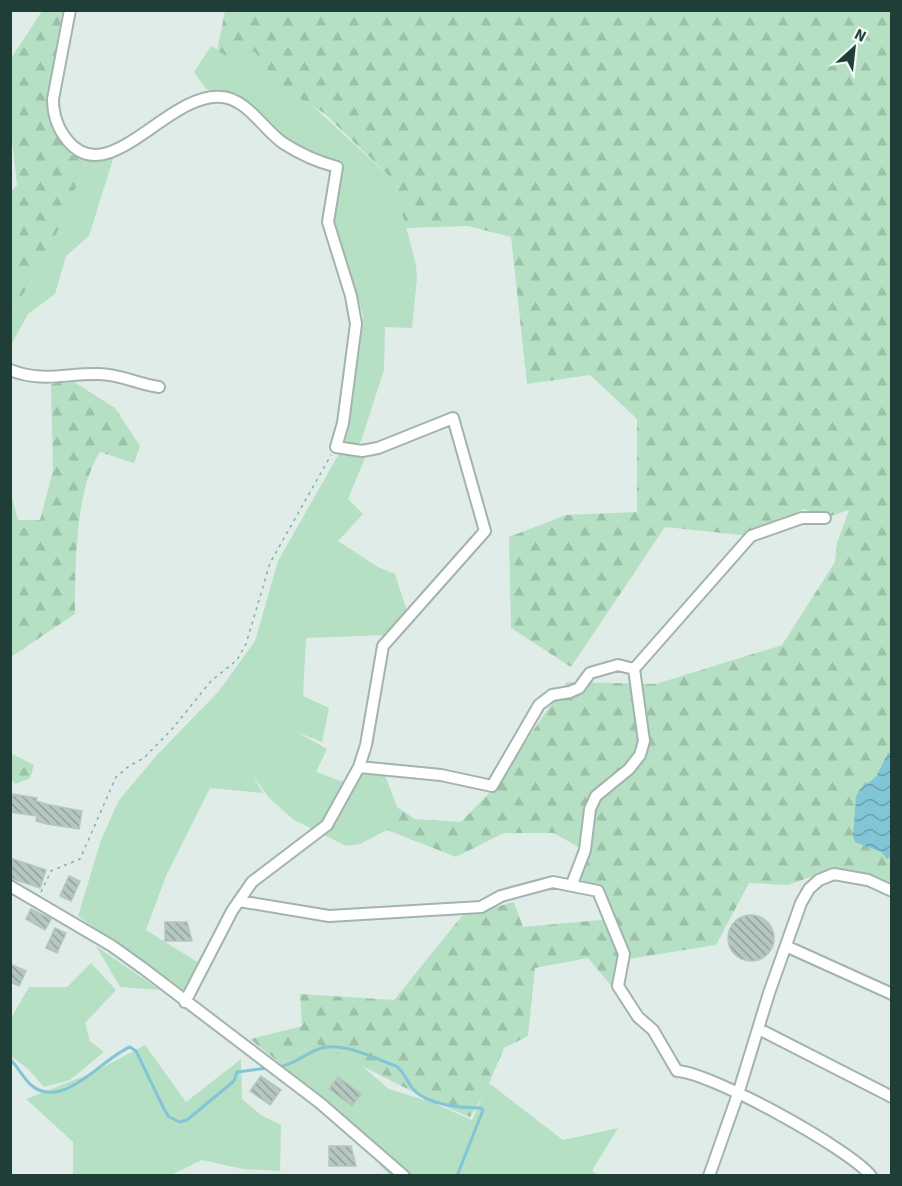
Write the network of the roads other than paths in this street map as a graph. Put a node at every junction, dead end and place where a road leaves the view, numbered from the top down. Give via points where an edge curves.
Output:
1 (70, 10) edge
2 (10, 370) edge
3 (159, 387) dead end
4 (825, 518) dead end
5 (634, 669) junction
6 (359, 767) junction
7 (572, 884) junction
8 (10, 886) edge
9 (891, 891) edge
10 (239, 901) junction
11 (788, 947) junction
12 (891, 994) edge
13 (186, 1002) junction
14 (759, 1029) junction
15 (738, 1094) junction
16 (891, 1096) edge
17 (404, 1176) edge
18 (709, 1176) edge
19 (871, 1176) edge

1 - 6 street via 53,113 61,133 81,151 104,154 120,150 177,109 209,97 223,97 246,109 283,143 337,167 328,222 356,324 343,423 336,447 362,451 378,448 453,418 485,531 384,646
2 - 3 street via 28,377 47,378 100,374
4 - 5 street via 802,518 751,536
5 - 6 street via 618,664 590,673 579,688 552,694 539,705 492,786 441,775
5 - 7 street via 644,741 640,755 596,796 590,809 585,850
6 - 10 street via 327,825 252,882
7 - 10 street via 553,882 501,896 481,907 458,909 329,915
7 - 15 street via 602,895 607,917 624,954 618,986 638,1017 653,1030 677,1071 687,1071
8 - 13 street via 112,946
9 - 11 street via 851,876 834,874 819,880 801,903
10 - 13 street
11 - 12 street
11 - 14 street
13 - 17 street via 320,1103
14 - 15 street
14 - 16 street
15 - 18 street
15 - 19 street via 838,1148

